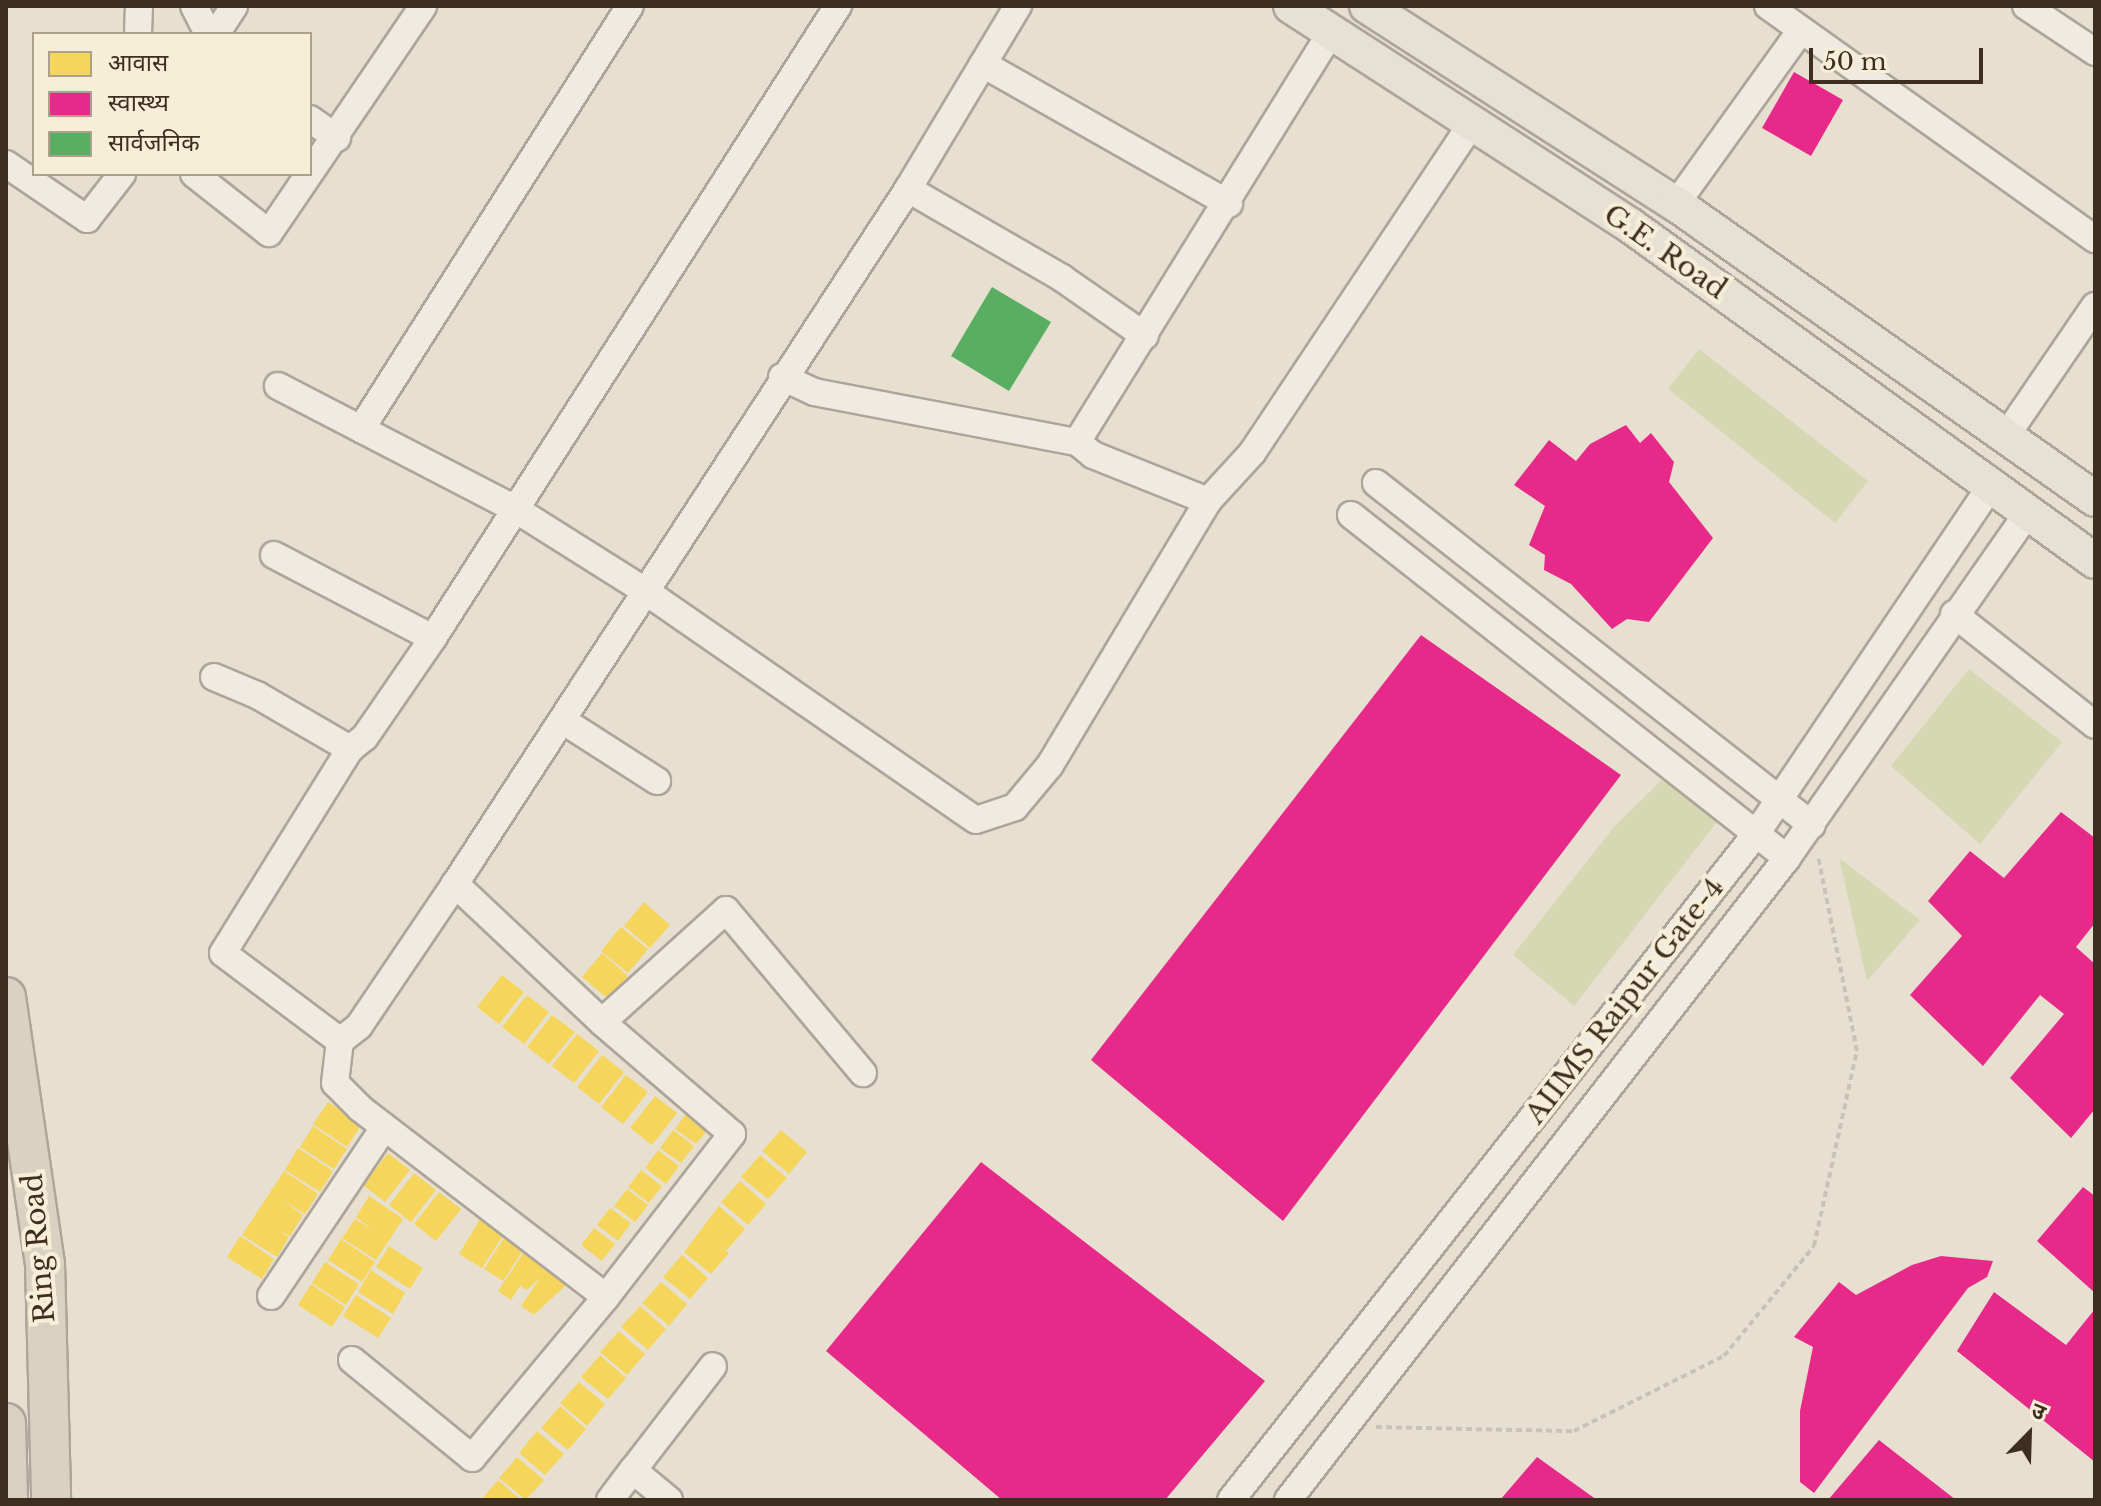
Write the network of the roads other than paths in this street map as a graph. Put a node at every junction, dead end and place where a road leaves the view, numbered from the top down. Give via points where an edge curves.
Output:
1 (139, 6) edge
2 (194, 6) edge
3 (234, 6) edge
4 (423, 6) edge
5 (630, 6) edge
6 (838, 6) edge
7 (1018, 6) edge
8 (1291, 6) edge
9 (1367, 6) edge
10 (1768, 6) edge
11 (2026, 6) edge
12 (1801, 30) junction
13 (138, 32) edge
14 (207, 32) edge
15 (217, 32) edge
16 (1331, 32) junction
17 (2095, 52) edge
18 (983, 64) junction
19 (312, 120) edge
20 (1472, 123) junction
21 (337, 138) junction
22 (6, 164) edge
23 (312, 173) edge
24 (120, 176) edge
25 (197, 176) edge
26 (310, 176) edge
27 (908, 189) junction
28 (1229, 204) junction
29 (1676, 204) junction
30 (2095, 239) edge
31 (2095, 306) edge
32 (1145, 336) junction
33 (782, 377) junction
34 (278, 386) dead end
35 (361, 429) junction
36 (2008, 433) junction
37 (1077, 442) junction
38 (1376, 483) dead end
39 (1993, 483) junction
40 (2095, 499) edge
41 (1208, 501) junction
42 (515, 509) junction
43 (2029, 511) junction
44 (1351, 515) dead end
45 (274, 555) dead end
46 (2095, 561) edge
47 (645, 591) junction
48 (1954, 614) junction
49 (433, 638) junction
50 (214, 677) dead end
51 (562, 720) junction
52 (2095, 725) edge
53 (350, 749) junction
54 (657, 781) dead end
55 (1780, 801) junction
56 (1812, 825) junction
57 (1756, 834) junction
58 (1787, 858) junction
59 (455, 884) junction
60 (6, 997) edge
61 (602, 1022) junction
62 (340, 1041) junction
63 (863, 1073) dead end
64 (384, 1128) junction
65 (271, 1296) dead end
66 (606, 1297) junction
67 (352, 1360) dead end
68 (713, 1366) dead end
69 (6, 1423) edge
70 (633, 1470) junction
71 (8, 1500) edge
72 (51, 1500) edge
73 (610, 1500) edge
74 (669, 1500) edge
75 (1231, 1500) edge
76 (1288, 1500) edge

1 - 13 street
2 - 14 street
3 - 15 street
4 - 21 street
5 - 35 street
6 - 42 street
7 - 18 street
8 - 16 main road, G.E. Road
9 - 29 main road
10 - 12 street
11 - 17 street
12 - 29 street
12 - 30 street
16 - 20 main road, G.E. Road
16 - 28 street
18 - 27 street
18 - 28 street
19 - 21 street
20 - 39 main road, G.E. Road via 1631,226
20 - 41 street via 1252,453
21 - 23 street
22 - 24 street via 87,219
25 - 26 street via 269,233
27 - 32 street via 1062,278
27 - 33 street
28 - 32 street
29 - 36 main road
31 - 36 street
32 - 37 street
33 - 37 street via 814,392
33 - 47 street
34 - 35 street
35 - 42 street
36 - 40 main road
37 - 41 street via 1093,455
38 - 55 street
39 - 43 main road, G.E. Road
39 - 55 street, AIIMS Raipur Gate-4
41 - 47 street via 1050,765 1015,807 976,820
42 - 47 street
42 - 49 street
43 - 46 main road, G.E. Road
43 - 48 street, AIIMS Raipur Gate-4
44 - 57 street
45 - 49 street
47 - 51 street
48 - 52 street
48 - 56 street, AIIMS Raipur Gate-4
49 - 53 street via 365,737
50 - 53 street via 257,695
51 - 54 street
51 - 59 street
53 - 62 street via 223,953
55 - 56 street
55 - 57 street, AIIMS Raipur Gate-4
56 - 58 street, AIIMS Raipur Gate-4
57 - 58 street
57 - 75 street, AIIMS Raipur Gate-4
58 - 76 street, AIIMS Raipur Gate-4
59 - 61 street
59 - 62 street via 359,1026
60 - 72 highway, Ring Road via 45,1264
61 - 63 street via 726,910
61 - 66 street via 732,1134
62 - 64 street via 335,1083
64 - 65 street
64 - 66 street
66 - 67 street via 472,1458
68 - 70 street
69 - 71 highway
70 - 73 street
70 - 74 street

